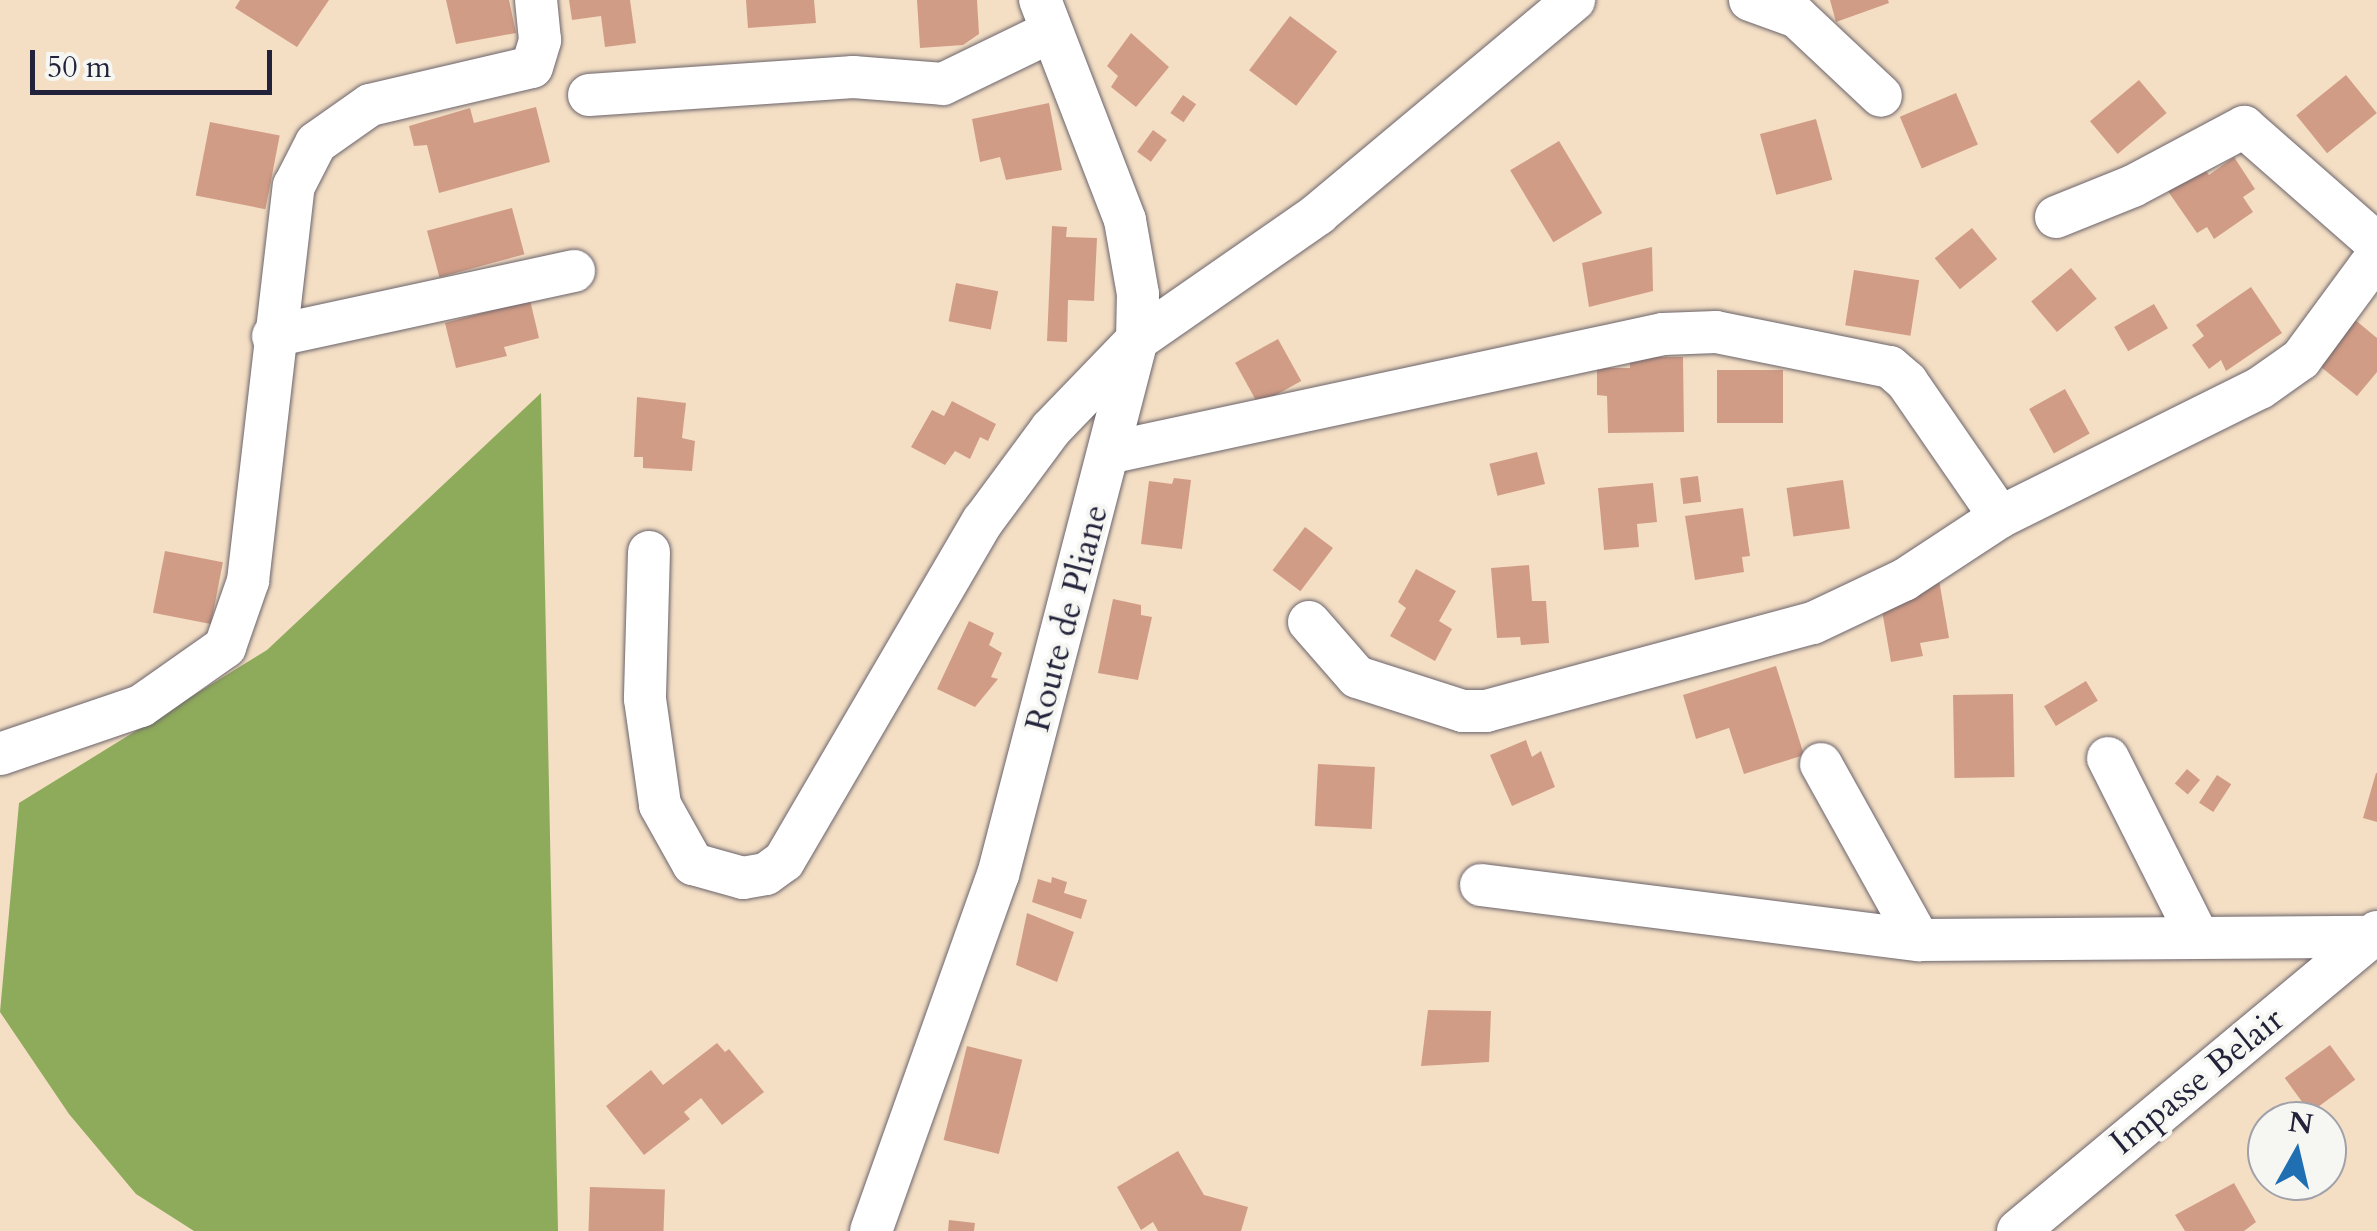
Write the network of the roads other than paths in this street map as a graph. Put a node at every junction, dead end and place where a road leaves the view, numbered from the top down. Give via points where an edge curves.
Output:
1 (536, 0) edge
2 (1574, 0) edge
3 (1750, 0) edge
4 (1045, 16) edge
5 (589, 95) dead end
6 (1881, 96) dead end
7 (2056, 217) dead end
8 (2377, 244) edge
9 (2377, 256) edge
10 (574, 272) dead end
11 (273, 336) junction
12 (1138, 340) junction
13 (1113, 452) junction
14 (2000, 517) junction
15 (650, 552) dead end
16 (1309, 622) dead end
17 (0, 754) edge
18 (2108, 758) dead end
19 (1821, 764) dead end
20 (1480, 884) dead end
21 (2375, 934) edge
22 (2198, 937) junction
23 (1920, 940) junction
24 (871, 1231) edge
25 (2018, 1231) edge

1 - 11 street via 540,40 532,67 370,105 316,143 294,186
2 - 12 street via 1318,214
3 - 6 street via 1797,16
4 - 5 street via 943,84 853,78
4 - 12 street, Route de Pliane via 1125,220
7 - 8 street via 2133,186 2244,127
9 - 14 street via 2301,359 2260,388
10 - 11 street
11 - 17 street via 248,581 225,647 141,706
12 - 13 street, Route de Pliane
12 - 15 street via 1010,480 784,860 766,874 743,878 693,864 660,805 645,699
13 - 14 street via 1662,334 1716,332 1890,367 1908,382
13 - 24 street, Route de Pliane via 998,875
14 - 16 street via 1904,580 1812,624 1486,711 1444,709 1357,678
18 - 22 street
19 - 23 street
20 - 23 street
21 - 22 street
21 - 25 street, Impasse Belair
22 - 23 street

